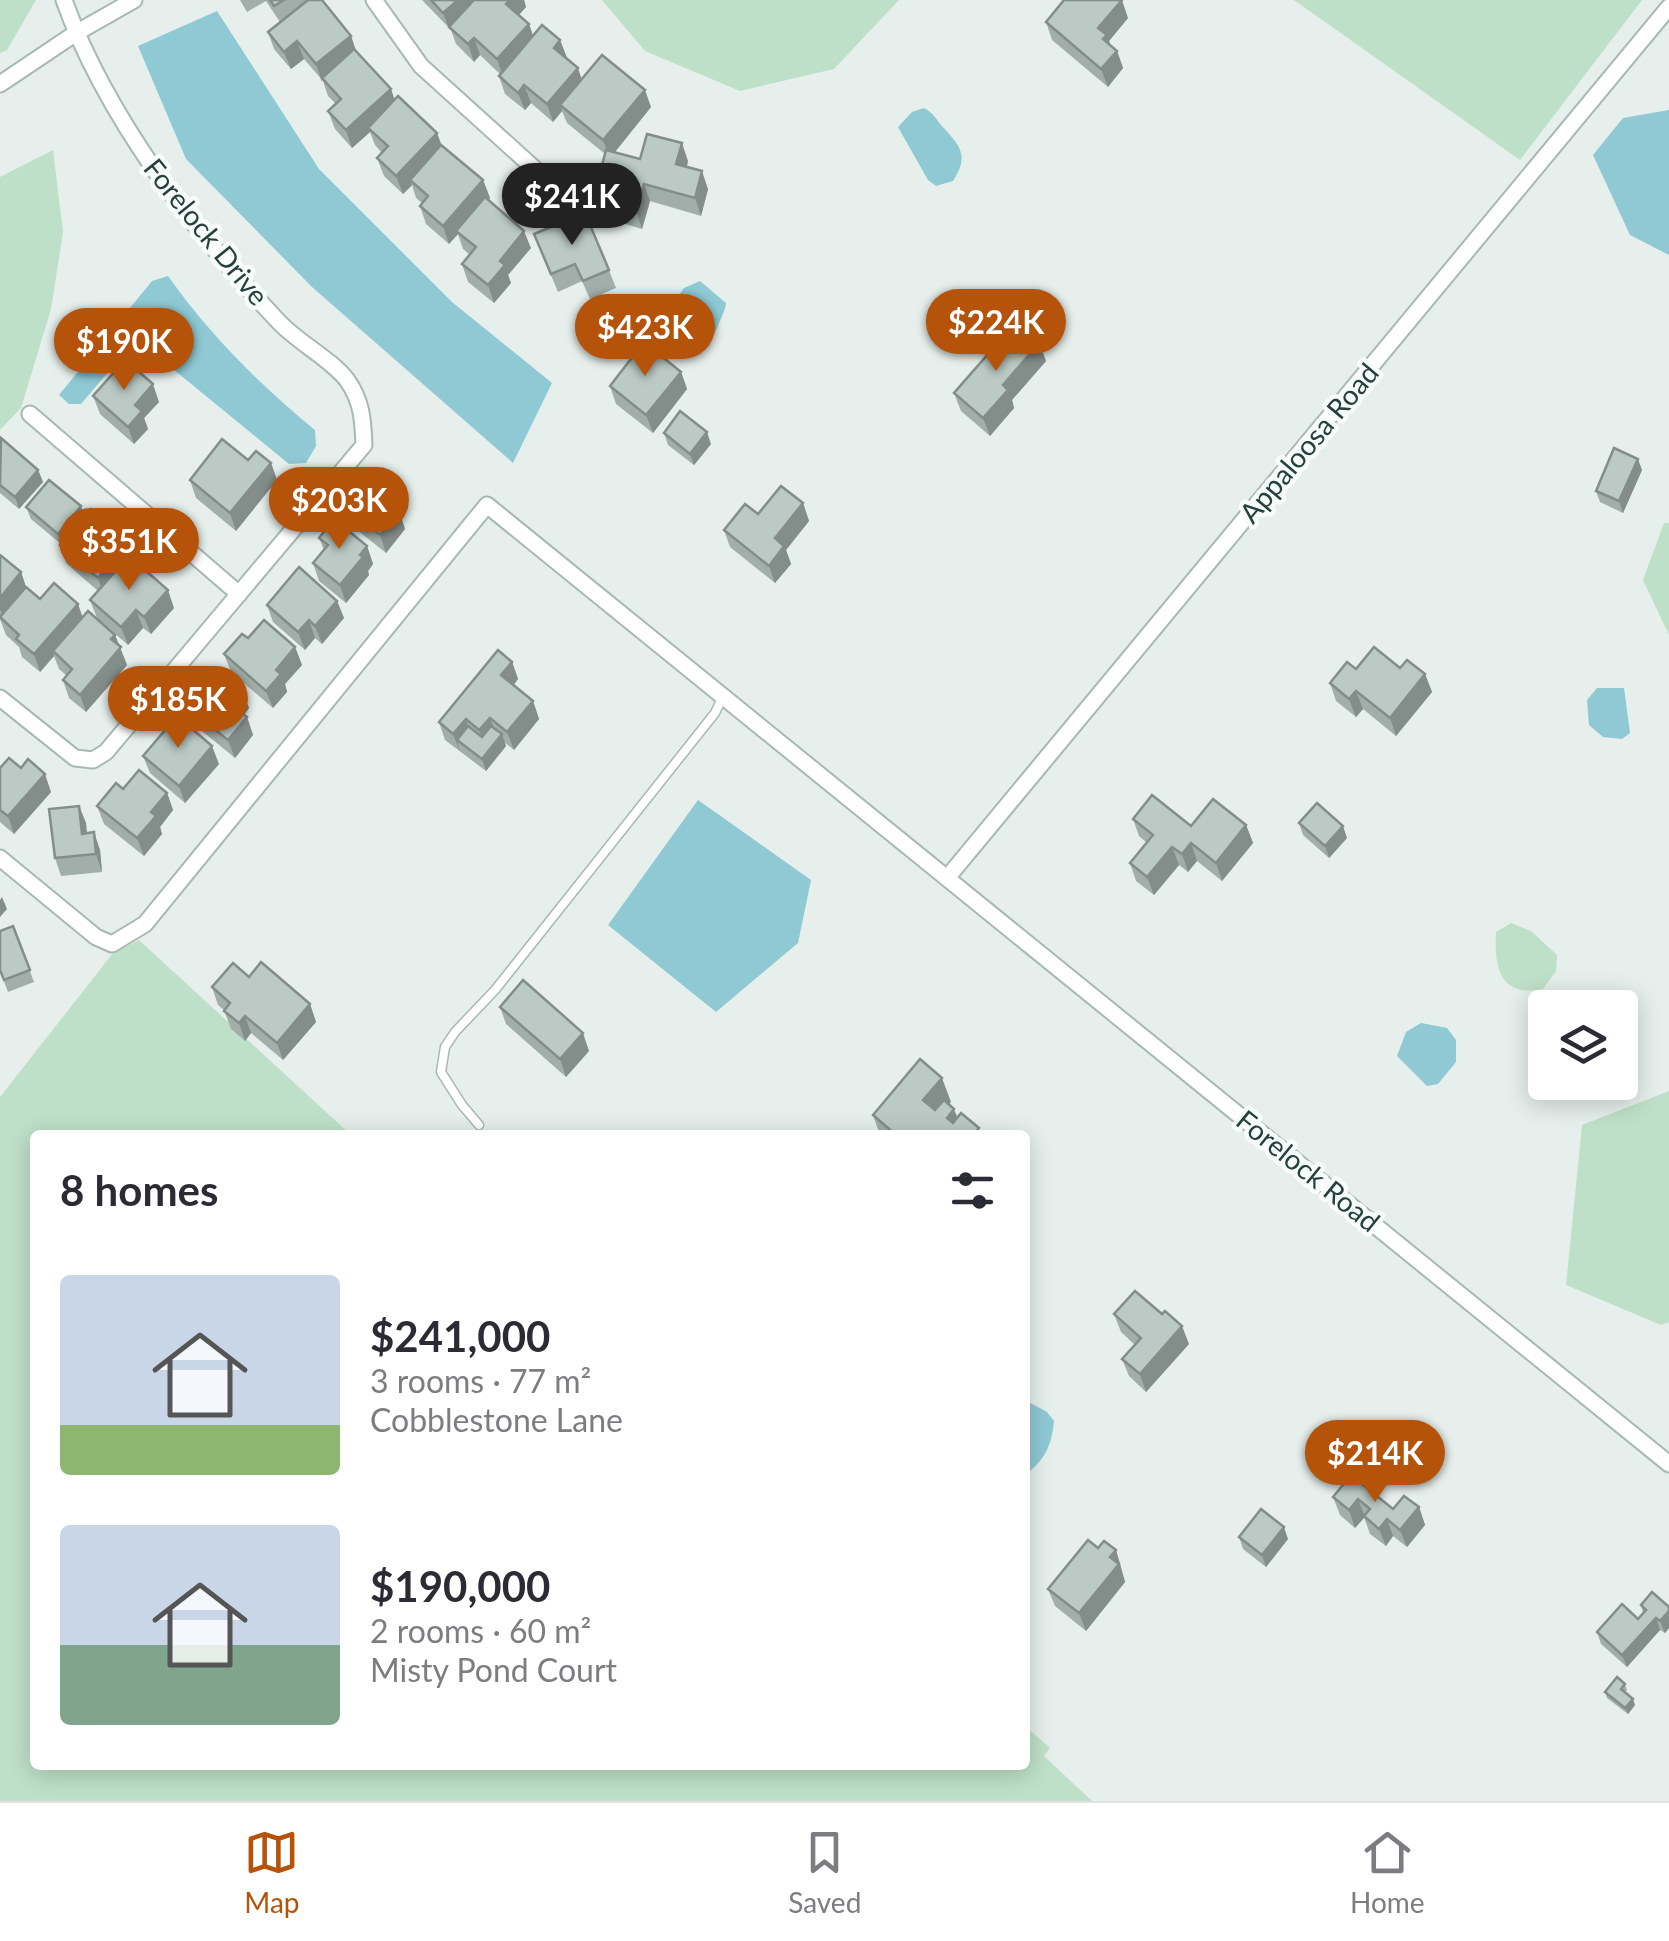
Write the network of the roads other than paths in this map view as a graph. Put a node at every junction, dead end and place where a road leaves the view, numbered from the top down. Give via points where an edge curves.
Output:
1 (64, 0) edge
2 (134, 0) edge
3 (374, 0) edge
4 (1669, 7) edge
5 (76, 33) junction
6 (0, 84) edge
7 (547, 180) dead end
8 (30, 414) dead end
9 (239, 594) junction
10 (723, 696) junction
11 (0, 698) edge
12 (0, 858) edge
13 (947, 878) junction
14 (479, 1125) dead end
15 (1669, 1464) edge

1 - 5 street, Forelock Drive
2 - 5 street
3 - 7 street via 420,66
4 - 13 street, Appaloosa Road
5 - 6 street
5 - 9 street, Forelock Drive via 145,157 223,261 282,325 346,378 363,410 364,445
8 - 9 street
9 - 11 street via 93,760 75,758
10 - 12 street, Forelock Road via 486,505 145,924 112,944 96,937
10 - 13 street, Forelock Road
10 - 14 lane via 446,1047 442,1072
13 - 15 street, Forelock Road

